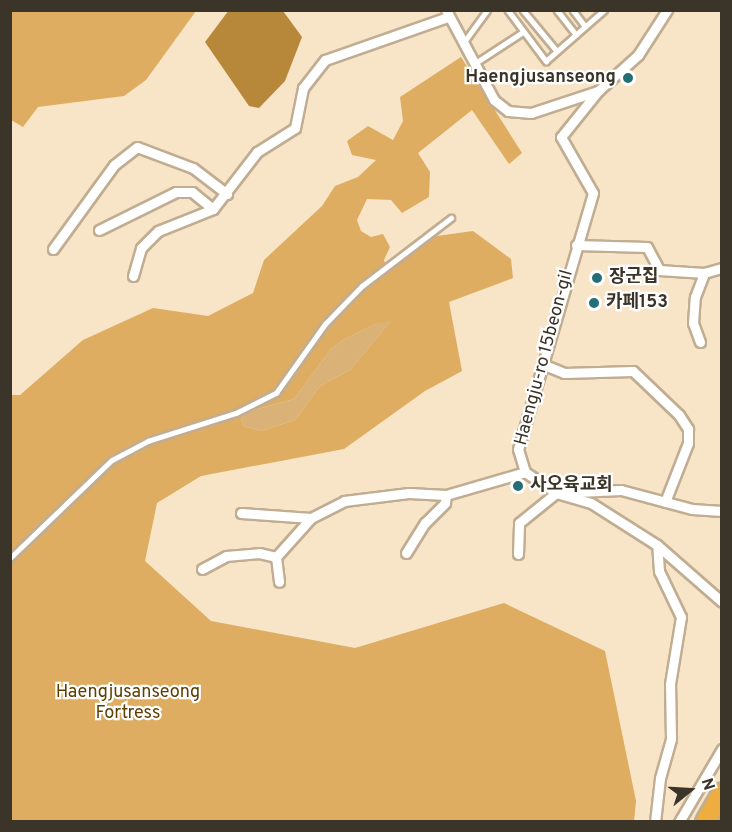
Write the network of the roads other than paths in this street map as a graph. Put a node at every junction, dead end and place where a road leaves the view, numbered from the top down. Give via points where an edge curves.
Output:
1 (487, 10) edge
2 (508, 10) edge
3 (523, 10) edge
4 (557, 10) edge
5 (573, 10) edge
6 (604, 10) edge
7 (667, 10) edge
8 (447, 14) edge
9 (585, 26) junction
10 (523, 32) junction
11 (576, 34) junction
12 (464, 42) junction
13 (556, 51) junction
14 (474, 64) junction
15 (598, 91) junction
16 (227, 194) junction
17 (213, 208) junction
18 (451, 218) dead end
19 (99, 230) dead end
20 (576, 244) junction
21 (53, 249) dead end
22 (722, 268) edge
23 (704, 273) junction
24 (133, 276) dead end
25 (700, 342) dead end
26 (542, 364) junction
27 (525, 472) junction
28 (556, 493) junction
29 (446, 495) junction
30 (665, 502) junction
31 (722, 511) edge
32 (241, 513) dead end
33 (311, 518) junction
34 (657, 545) junction
35 (406, 554) dead end
36 (518, 554) dead end
37 (276, 557) junction
38 (10, 558) edge
39 (202, 568) dead end
40 (279, 582) dead end
41 (722, 602) edge
42 (722, 749) edge
43 (722, 793) edge
44 (655, 822) edge
45 (679, 822) edge
46 (705, 822) edge

1 - 12 lane
2 - 10 lane
3 - 13 lane
4 - 11 lane
5 - 9 lane
6 - 9 lane
7 - 15 street via 638,55
8 - 12 street
8 - 16 street via 325,60 303,88 295,128 257,152
9 - 11 lane
10 - 13 lane via 546,61
10 - 14 lane
11 - 13 lane
12 - 14 street
14 - 15 street via 494,100 508,111 531,113
15 - 20 street, Haengju-ro 15beon-gil via 561,137 594,193
16 - 17 street
16 - 21 street via 193,168 137,147 114,165
17 - 19 street via 192,192 176,192
17 - 24 street via 158,231 141,248
18 - 38 lane via 362,286 325,324 276,393 236,413 148,441 112,460
20 - 23 street via 647,247 659,270
20 - 26 street, Haengju-ro 15beon-gil
22 - 23 street
23 - 25 street via 695,297 693,323
26 - 27 street, Haengju-ro 15beon-gil via 518,449
26 - 30 street via 564,373 633,371 645,379 688,429 688,443
27 - 28 street, Haengju-ro 15beon-gil
27 - 29 street, Haengju-ro 15beon-gil
28 - 30 street via 621,490
28 - 34 street, Haengju-ro 15beon-gil via 591,503
28 - 36 street via 519,523
29 - 33 street, Haengju-ro 15beon-gil via 409,493 344,501
29 - 35 street via 445,502 425,523
30 - 31 street
32 - 33 street
33 - 37 street, Haengju-ro 15beon-gil
34 - 41 street, Haengju-ro 15beon-gil
34 - 44 street via 659,571 681,617 670,684 671,739 660,778
37 - 39 street via 259,553 226,556
37 - 40 street
42 - 45 street
43 - 46 highway

